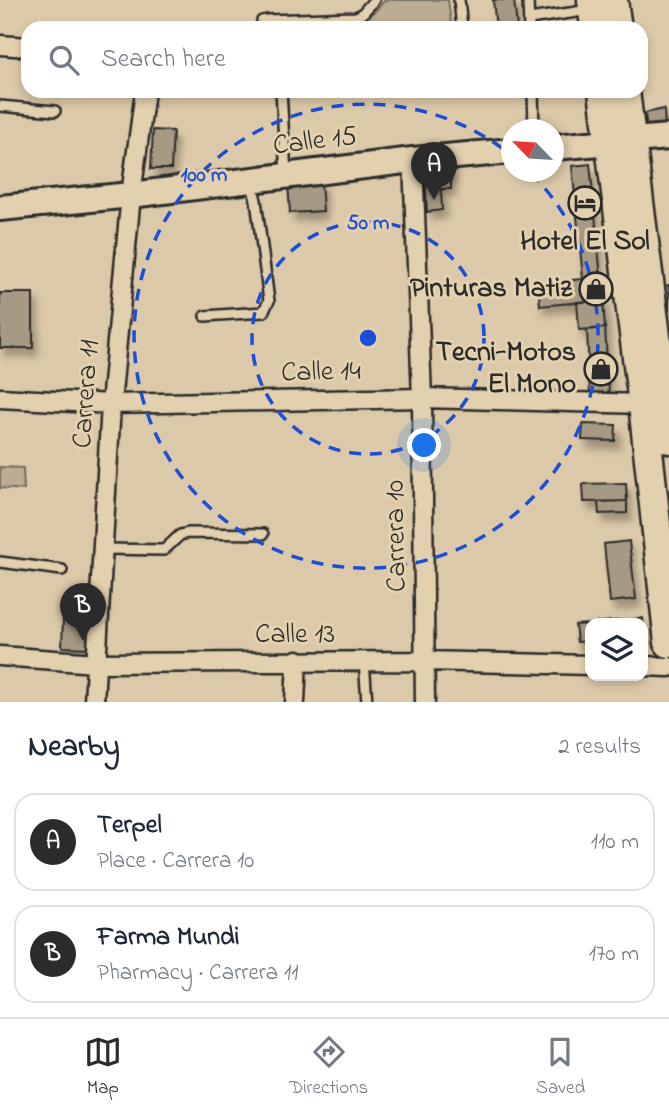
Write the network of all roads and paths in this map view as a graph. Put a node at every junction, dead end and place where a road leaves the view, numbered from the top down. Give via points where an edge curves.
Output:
1 (374, 0) edge
2 (459, 0) edge
3 (528, 0) edge
4 (598, 9) edge
5 (262, 21) edge
6 (461, 21) edge
7 (529, 21) edge
8 (539, 21) edge
9 (0, 44) edge
10 (21, 46) edge
11 (144, 98) edge
12 (281, 98) edge
13 (533, 98) edge
14 (605, 98) edge
15 (624, 98) edge
16 (0, 106) edge
17 (55, 111) dead end
18 (534, 119) edge
19 (669, 137) edge
20 (620, 142) junction
21 (564, 146) edge
22 (501, 152) edge
23 (413, 160) junction
24 (286, 175) junction
25 (250, 180) junction
26 (131, 195) junction
27 (0, 208) edge
28 (205, 316) dead end
29 (0, 398) edge
30 (422, 398) junction
31 (659, 400) edge
32 (111, 404) junction
33 (669, 439) edge
34 (262, 534) dead end
35 (104, 549) junction
36 (0, 562) edge
37 (62, 570) dead end
38 (669, 643) edge
39 (0, 656) edge
40 (297, 660) junction
41 (425, 660) junction
42 (364, 661) junction
43 (96, 663) junction
44 (585, 665) edge
45 (648, 666) edge
46 (669, 667) edge
47 (94, 702) edge
48 (295, 702) edge
49 (368, 702) edge
50 (425, 702) edge

1 - 5 lane via 355,17
2 - 6 lane
3 - 7 lane
4 - 8 lane
9 - 10 street
11 - 26 street, Carrera 11
12 - 24 lane
13 - 18 lane
14 - 20 main road
15 - 20 main road
16 - 17 lane
19 - 20 street
20 - 21 street
20 - 31 main road
22 - 23 street, Calle 15
23 - 24 street, Calle 15
23 - 30 street, Carrera 10
24 - 25 street, Calle 15
25 - 26 street, Calle 15
25 - 28 lane via 269,301 263,312
26 - 27 street, Calle 15
26 - 32 street, Carrera 11
29 - 32 street, Calle 14
30 - 31 street, Calle 14
30 - 32 street, Calle 14
30 - 41 street, Carrera 10
31 - 33 main road
31 - 38 main road
32 - 35 street, Carrera 11
34 - 35 lane via 188,533 180,534 164,550
35 - 43 street, Carrera 11
36 - 37 lane
39 - 43 street, Calle 13
40 - 42 street, Calle 13
40 - 43 street, Calle 13
40 - 48 street
41 - 42 street, Calle 13
41 - 44 street, Calle 13
41 - 50 street, Carrera 10
42 - 49 lane
43 - 47 street, Carrera 11
45 - 46 street

